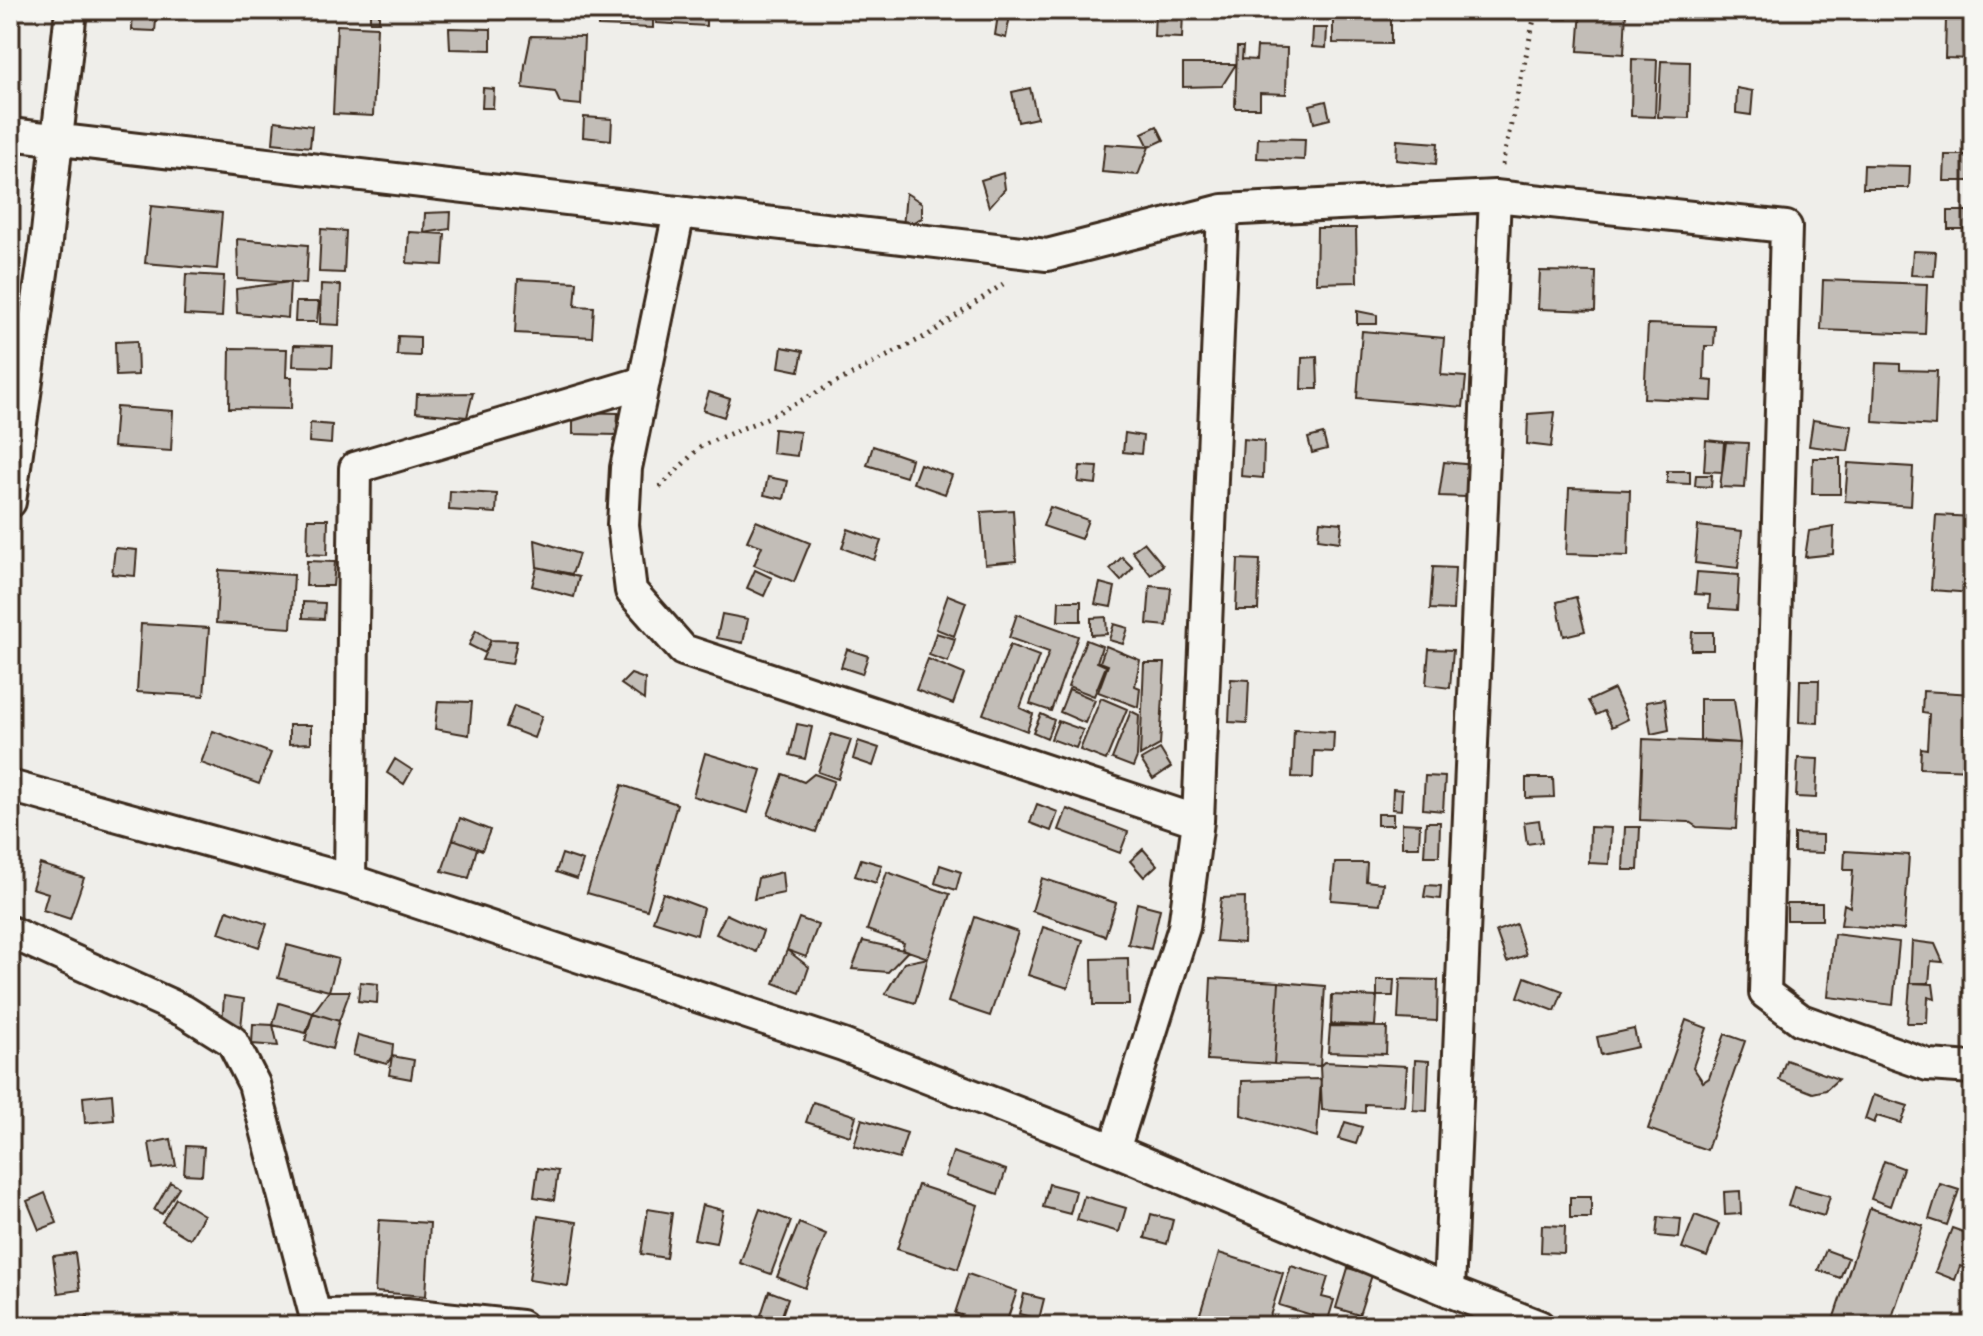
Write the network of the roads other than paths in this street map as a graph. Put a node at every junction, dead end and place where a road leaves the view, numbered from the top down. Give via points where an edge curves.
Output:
1 (71, 10) edge
2 (10, 134) edge
3 (56, 140) junction
4 (1495, 196) junction
5 (1223, 210) junction
6 (679, 212) junction
7 (644, 382) junction
8 (10, 502) edge
9 (10, 786) edge
10 (1198, 821) junction
11 (350, 880) junction
12 (10, 932) edge
13 (1973, 1068) edge
14 (1114, 1150) junction
15 (1449, 1291) junction
16 (318, 1320) edge
17 (521, 1326) edge
18 (1539, 1326) edge

1 - 3 street
2 - 3 street
3 - 6 street
3 - 8 street
4 - 5 street
4 - 13 street via 1786,227 1765,993 1801,1020 1928,1065
4 - 15 street
5 - 6 street via 1047,255
5 - 10 street
6 - 7 street
7 - 10 street via 626,468 623,525 631,591 683,650
7 - 11 street via 355,468
9 - 11 street
10 - 14 street via 1184,927
11 - 14 street via 843,1045
12 - 16 street via 184,1011 232,1041 254,1084
14 - 15 street
15 - 18 street
16 - 17 street via 407,1314

